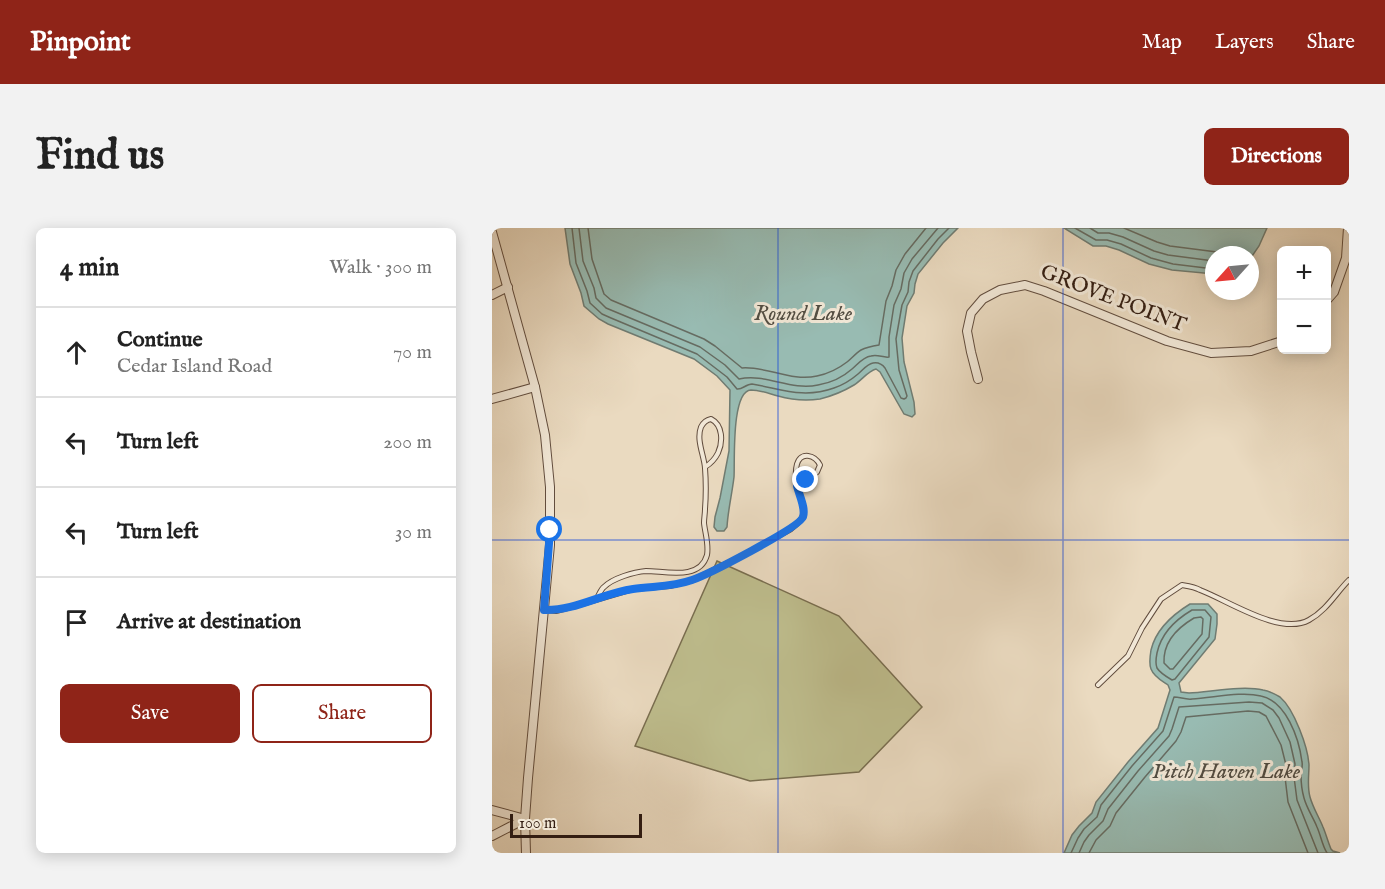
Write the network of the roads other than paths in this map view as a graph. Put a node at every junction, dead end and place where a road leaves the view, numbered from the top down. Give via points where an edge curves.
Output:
1 (1348, 228) edge
2 (492, 232) edge
3 (508, 287) junction
4 (492, 295) edge
5 (1327, 300) edge
6 (1277, 342) edge
7 (978, 380) dead end
8 (535, 387) junction
9 (492, 399) edge
10 (705, 467) junction
11 (797, 486) junction
12 (1349, 580) edge
13 (597, 599) junction
14 (544, 610) junction
15 (1098, 686) dead end
16 (492, 810) edge
17 (525, 819) junction
18 (492, 836) edge
19 (526, 853) edge

1 - 5 street via 1346,258 1334,292
2 - 3 street
3 - 4 street
3 - 8 street
6 - 7 street, GROVE POINT via 1251,351 1211,352 1167,341 1025,285 983,298 971,313 967,331
8 - 9 street
8 - 14 street via 550,501
10 - 10 lane via 699,441 701,428 711,419 720,429 721,440 718,452
10 - 13 lane via 704,522 708,548 702,564 683,573 631,573 603,587
11 - 11 lane via 800,458 816,458 820,465 817,472
11 - 13 lane via 804,515 791,529 693,580
12 - 15 lane via 1311,619 1286,625 1182,585 1161,599 1128,656
13 - 14 lane via 556,611
14 - 17 street
16 - 17 street
17 - 18 street
17 - 19 street

